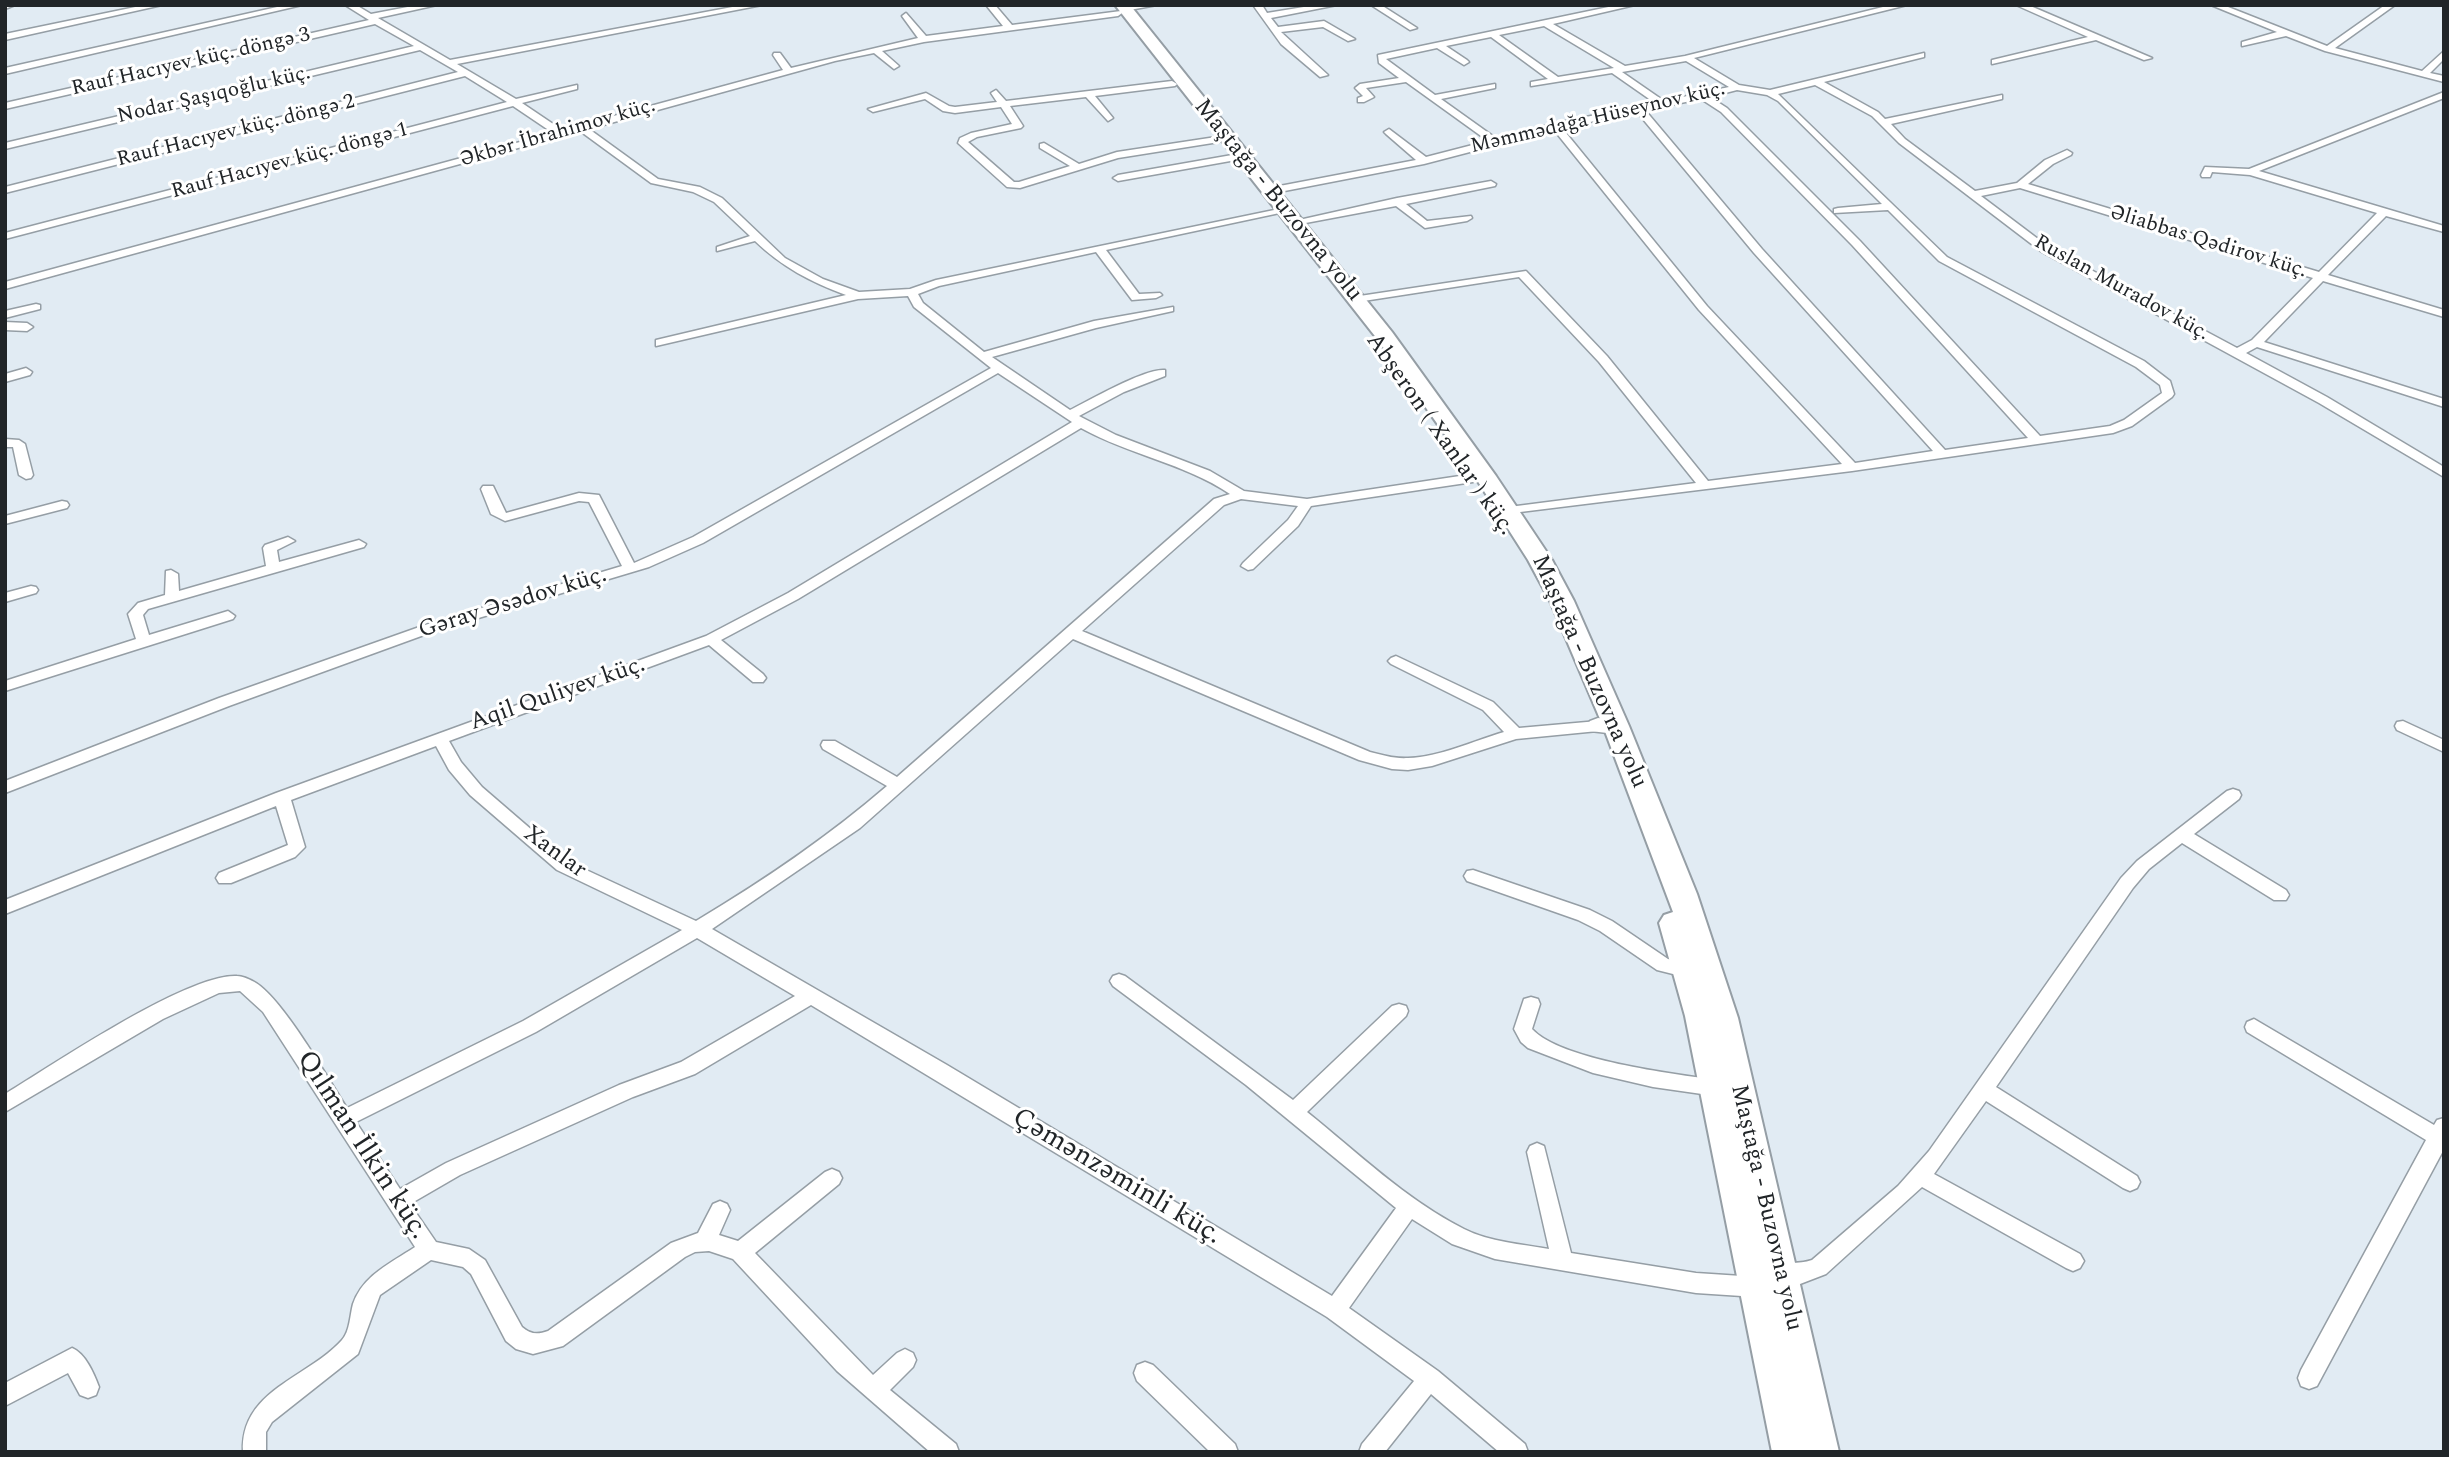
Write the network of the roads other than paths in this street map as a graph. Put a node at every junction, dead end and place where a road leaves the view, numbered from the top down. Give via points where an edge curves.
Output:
1 (11, 5) edge
2 (159, 5) edge
3 (298, 5) edge
4 (349, 5) edge
5 (433, 5) edge
6 (758, 5) edge
7 (990, 5) edge
8 (1153, 5) edge
9 (1257, 5) edge
10 (1333, 5) edge
11 (1375, 5) edge
12 (1631, 5) edge
13 (1903, 5) edge
14 (2020, 5) edge
15 (2215, 5) edge
16 (2391, 5) edge
17 (5, 6) edge
18 (1119, 8) edge
19 (1556, 9) dead end
20 (906, 16) dead end
21 (1266, 16) junction
22 (1565, 18) junction
23 (374, 19) junction
24 (1544, 22) junction
25 (1009, 27) junction
26 (1412, 28) dead end
27 (1275, 30) junction
28 (1492, 33) junction
29 (2285, 33) junction
30 (5, 37) edge
31 (2097, 37) junction
32 (924, 39) junction
33 (1351, 39) dead end
34 (847, 41) dead end
35 (1437, 44) junction
36 (2245, 44) dead end
37 (423, 47) junction
38 (875, 49) junction
39 (2328, 49) junction
40 (861, 52) junction
41 (2444, 54) edge
42 (777, 55) dead end
43 (1921, 55) dead end
44 (1687, 58) junction
45 (2147, 58) dead end
46 (1464, 62) dead end
47 (1995, 62) dead end
48 (449, 63) junction
49 (894, 66) dead end
50 (788, 70) junction
51 (5, 71) edge
52 (1620, 71) junction
53 (466, 74) junction
54 (2424, 74) junction
55 (1323, 75) dead end
56 (1408, 79) junction
57 (2444, 79) edge
58 (1557, 81) junction
59 (1815, 81) junction
60 (1172, 84) junction
61 (1534, 85) dead end
62 (1492, 86) dead end
63 (574, 87) dead end
64 (1736, 87) junction
65 (996, 93) dead end
66 (1770, 93) junction
67 (1088, 94) junction
68 (2444, 95) edge
69 (1703, 96) junction
70 (1999, 97) dead end
71 (1433, 98) junction
72 (1361, 100) dead end
73 (514, 103) junction
74 (1662, 104) junction
75 (1004, 105) junction
76 (5, 106) edge
77 (873, 109) dead end
78 (1639, 109) junction
79 (1108, 118) dead end
80 (1883, 122) junction
81 (1556, 126) junction
82 (580, 127) junction
83 (1390, 132) dead end
84 (560, 133) junction
85 (1494, 141) junction
86 (5, 146) edge
87 (1044, 146) dead end
88 (1224, 149) junction
89 (2067, 153) dead end
90 (1424, 161) junction
91 (1076, 166) junction
92 (2252, 172) junction
93 (2206, 175) dead end
94 (1118, 178) dead end
95 (1491, 184) dead end
96 (2020, 185) junction
97 (5, 190) edge
98 (1972, 195) junction
99 (1397, 201) junction
100 (1889, 207) junction
101 (1280, 208) junction
102 (1838, 211) dead end
103 (2384, 212) junction
104 (1467, 218) dead end
105 (2442, 227) edge
106 (5, 236) edge
107 (755, 238) junction
108 (722, 249) dead end
109 (1099, 249) junction
110 (2320, 278) junction
111 (5, 286) edge
112 (912, 292) junction
113 (1156, 295) dead end
114 (858, 296) junction
115 (1357, 299) junction
116 (36, 307) dead end
117 (1169, 309) dead end
118 (2444, 314) edge
119 (5, 315) edge
120 (5, 326) edge
121 (27, 327) dead end
122 (660, 343) dead end
123 (2256, 343) junction
124 (2237, 353) junction
125 (982, 356) junction
126 (997, 369) junction
127 (26, 372) dead end
128 (1161, 373) dead end
129 (5, 378) edge
130 (2444, 403) edge
131 (1076, 419) junction
132 (2038, 440) junction
133 (5, 443) edge
134 (1942, 454) junction
135 (1852, 467) junction
136 (2444, 473) edge
137 (26, 475) dead end
138 (1473, 478) junction
139 (1704, 485) junction
140 (488, 489) dead end
141 (1240, 495) junction
142 (1307, 503) junction
143 (62, 505) dead end
144 (1502, 512) junction
145 (5, 520) edge
146 (288, 541) dead end
147 (359, 544) dead end
148 (1248, 566) dead end
149 (273, 569) junction
150 (629, 569) junction
151 (171, 574) dead end
152 (31, 590) dead end
153 (5, 598) edge
154 (172, 598) junction
155 (228, 616) dead end
156 (1071, 632) junction
157 (711, 639) junction
158 (144, 641) junction
159 (1395, 660) dead end
160 (758, 678) dead end
161 (5, 686) edge
162 (1607, 726) junction
163 (2403, 726) dead end
164 (1515, 734) junction
165 (439, 738) junction
166 (829, 745) dead end
167 (2444, 747) edge
168 (899, 785) junction
169 (5, 787) edge
170 (2233, 794) dead end
171 (282, 797) junction
172 (2182, 835) junction
173 (1473, 876) dead end
174 (225, 878) dead end
175 (2280, 895) dead end
176 (5, 907) edge
177 (698, 930) junction
178 (1689, 971) junction
179 (1119, 981) dead end
180 (810, 996) junction
181 (1531, 1004) dead end
182 (1399, 1011) dead end
183 (2254, 1027) dead end
184 (1716, 1088) junction
185 (1985, 1090) junction
186 (5, 1104) edge
187 (1294, 1112) junction
188 (342, 1120) junction
189 (2442, 1135) edge
190 (1538, 1152) dead end
191 (1920, 1176) junction
192 (832, 1178) dead end
193 (2130, 1182) dead end
194 (397, 1201) junction
195 (1409, 1206) junction
196 (720, 1210) dead end
197 (706, 1241) junction
198 (429, 1250) junction
199 (740, 1252) junction
200 (1562, 1261) junction
201 (2073, 1261) dead end
202 (1779, 1273) junction
203 (1757, 1287) junction
204 (1335, 1310) junction
205 (905, 1360) dead end
206 (1145, 1373) dead end
207 (1430, 1378) junction
208 (2309, 1378) dead end
209 (88, 1387) dead end
210 (874, 1390) junction
211 (5, 1395) edge
212 (255, 1452) edge
213 (948, 1452) edge
214 (1227, 1452) edge
215 (1370, 1452) edge
216 (1517, 1452) edge
217 (1791, 1452) edge
218 (1820, 1452) edge

1 - 17 street
2 - 30 street
3 - 51 street
4 - 23 street
5 - 23 street, Rauf Hacıyev küç. döngə 3
6 - 48 street
7 - 25 street
8 - 18 street, Əkbər İbrahimov küç.
9 - 21 street
10 - 21 street
11 - 26 street
12 - 22 street
13 - 44 street, Məmmədağa Hüseynov küç.
14 - 31 street
15 - 29 street
16 - 39 street
18 - 25 street, Əkbər İbrahimov küç.
18 - 60 main road, Abşeron ( Xanlar ) küç.
18 - 101 main road, Maştağa - Buzovna yolu
19 - 22 street
20 - 32 street
21 - 27 street
22 - 24 street
23 - 37 street
23 - 76 street, Rauf Hacıyev küç. döngə 3
24 - 28 street
24 - 52 street
25 - 32 street, Əkbər İbrahimov küç.
27 - 33 street via 1324,24
27 - 55 street
28 - 35 street
28 - 58 street
29 - 36 street
29 - 39 street
31 - 45 street
31 - 47 street
32 - 38 street, Əkbər İbrahimov küç.
34 - 40 street
35 - 46 street
35 - 56 street via 1381,57
37 - 48 street
37 - 86 street, Nodar Şaşıqoğlu küç.
38 - 40 street, Əkbər İbrahimov küç.
38 - 49 street
39 - 54 street
40 - 50 street, Əkbər İbrahimov küç.
41 - 54 street
42 - 50 street
43 - 59 street
44 - 52 street
44 - 64 street, Məmmədağa Hüseynov küç.
48 - 53 street
50 - 82 street, Əkbər İbrahimov küç.
52 - 58 street
52 - 74 street
53 - 73 street
53 - 97 street, Rauf Hacıyev küç. döngə 2
54 - 57 street
56 - 71 street
56 - 72 street via 1363,86 1360,88 1369,97
58 - 61 street
59 - 66 street
59 - 80 street, Ruslan Muradov küç.
60 - 67 street
60 - 88 main road, Abşeron ( Xanlar ) küç.
62 - 71 street
63 - 73 street, Rauf Hacıyev küç. döngə 1
64 - 66 street
64 - 69 street, Məmmədağa Hüseynov küç.
65 - 75 street
66 - 100 street
67 - 75 street
67 - 79 street
68 - 92 street
69 - 74 street, Məmmədağa Hüseynov küç.
69 - 132 street via 1724,110 1856,243
70 - 80 street
71 - 85 street
73 - 84 street
73 - 106 street, Rauf Hacıyev küç. döngə 1
74 - 78 street, Məmmədağa Hüseynov küç.
75 - 77 street via 949,110 926,96
75 - 91 street via 1018,126 974,135 963,143 1008,183 1020,185
78 - 81 street, Məmmədağa Hüseynov küç.
78 - 134 street via 1758,251
80 - 98 street, Ruslan Muradov küç.
81 - 85 street, Məmmədağa Hüseynov küç.
81 - 135 street via 1703,308
82 - 84 street, Əkbər İbrahimov küç.
82 - 107 street via 655,181 707,193
83 - 90 street
84 - 111 street, Əkbər İbrahimov küç.
85 - 90 street, Məmmədağa Hüseynov küç.
87 - 91 street
88 - 91 street via 1125,153
88 - 94 street
88 - 101 main road, Abşeron ( Xanlar ) küç.
89 - 96 street
90 - 101 street, Məmmədağa Hüseynov küç.
92 - 93 street via 2216,168
92 - 103 street
95 - 99 street
96 - 98 street, Əliabbas Qədirov küç.
96 - 110 street, Əliabbas Qədirov küç.
98 - 124 street, Ruslan Muradov küç. via 2046,250
99 - 101 street
99 - 104 street via 1426,225
100 - 102 street
100 - 132 street via 1950,264 2134,360 2168,389 2164,399 2122,426
101 - 109 street
101 - 115 main road, Maştağa - Buzovna yolu
101 - 138 main road, Abşeron ( Xanlar ) küç.
103 - 105 street
103 - 110 street
107 - 108 street
107 - 114 street via 792,268
109 - 112 street
109 - 113 street via 1136,298
110 - 118 street, Əliabbas Qədirov küç.
110 - 123 street
112 - 114 street
112 - 125 street via 918,305
114 - 122 street
115 - 139 street via 1522,273 1603,359
115 - 144 main road, Maştağa - Buzovna yolu
116 - 119 street
117 - 125 street
120 - 121 street
123 - 124 street
123 - 130 street
124 - 136 street, Ruslan Muradov küç.
125 - 126 street
126 - 131 street
126 - 150 street, Gəray Əsədov küç. via 698,540
127 - 129 street
128 - 131 street, Aqil Quliyev küç. via 1120,389
131 - 141 street via 1215,478
131 - 157 street, Aqil Quliyev küç. via 793,596
132 - 134 street
133 - 137 street via 19,444
134 - 135 street
135 - 139 street
138 - 142 street
138 - 144 main road, Abşeron ( Xanlar ) küç.
139 - 144 street
140 - 150 street via 498,514 505,517 579,497 594,498
141 - 142 street
141 - 156 street via 1212,507
142 - 148 street
143 - 145 street
144 - 162 main road, Abşeron ( Xanlar ) küç.
146 - 149 street via 270,548
147 - 149 street
149 - 154 street
150 - 169 street, Gəray Əsədov küç. via 430,628
151 - 154 street
152 - 153 street
154 - 158 street via 136,610
155 - 158 street
156 - 164 street via 1365,756 1392,763 1432,760
156 - 168 street
157 - 160 street
157 - 165 street, Aqil Quliyev küç.
158 - 161 street
159 - 164 street via 1488,706
162 - 164 street
162 - 178 main road, Abşeron ( Xanlar ) küç.
162 - 202 main road, Maştağa - Buzovna yolu via 1705,959
163 - 167 street
165 - 171 street, Aqil Quliyev küç.
165 - 177 street, Xanlar via 477,791 563,866
166 - 168 street
168 - 177 street via 821,849
170 - 172 street
171 - 174 street via 297,847
171 - 176 street, Aqil Quliyev küç.
172 - 175 street
172 - 185 street via 2127,883
173 - 178 street via 1584,915 1663,965
177 - 180 street, Çəmənzəminli küç.
177 - 188 street via 510,1036
178 - 184 main road, Abşeron ( Xanlar ) küç.
179 - 187 street
180 - 194 street via 688,1068 453,1169
180 - 204 street, Çəmənzəminli küç.
181 - 184 street via 1523,1029 1532,1041 1625,1075
182 - 187 street
183 - 189 street
184 - 203 main road, Abşeron ( Xanlar ) küç.
185 - 191 street
185 - 193 street
186 - 188 street, Qılman İlkin küç. via 197,993 236,983 254,991 270,1007
187 - 195 street
188 - 194 street, Qılman İlkin küç.
189 - 208 street
190 - 200 street
191 - 201 street
191 - 202 street via 1819,1267 1800,1274
192 - 199 street
194 - 198 street, Qılman İlkin küç.
195 - 200 street via 1459,1237 1495,1249
195 - 204 street
196 - 197 street
197 - 198 street, Qılman İlkin küç. via 678,1250 555,1339 530,1345 514,1334 478,1267 469,1259
197 - 199 street
198 - 212 street via 372,1287 355,1340 264,1414 253,1435
199 - 210 street
200 - 203 street via 1696,1283
202 - 218 main road, Maştağa - Buzovna yolu
203 - 217 main road, Abşeron ( Xanlar ) küç.
204 - 207 street, Çəmənzəminli küç.
205 - 210 street
206 - 214 street
207 - 215 street
207 - 216 street, Çəmənzəminli küç.
209 - 211 street via 72,1359
210 - 213 street

